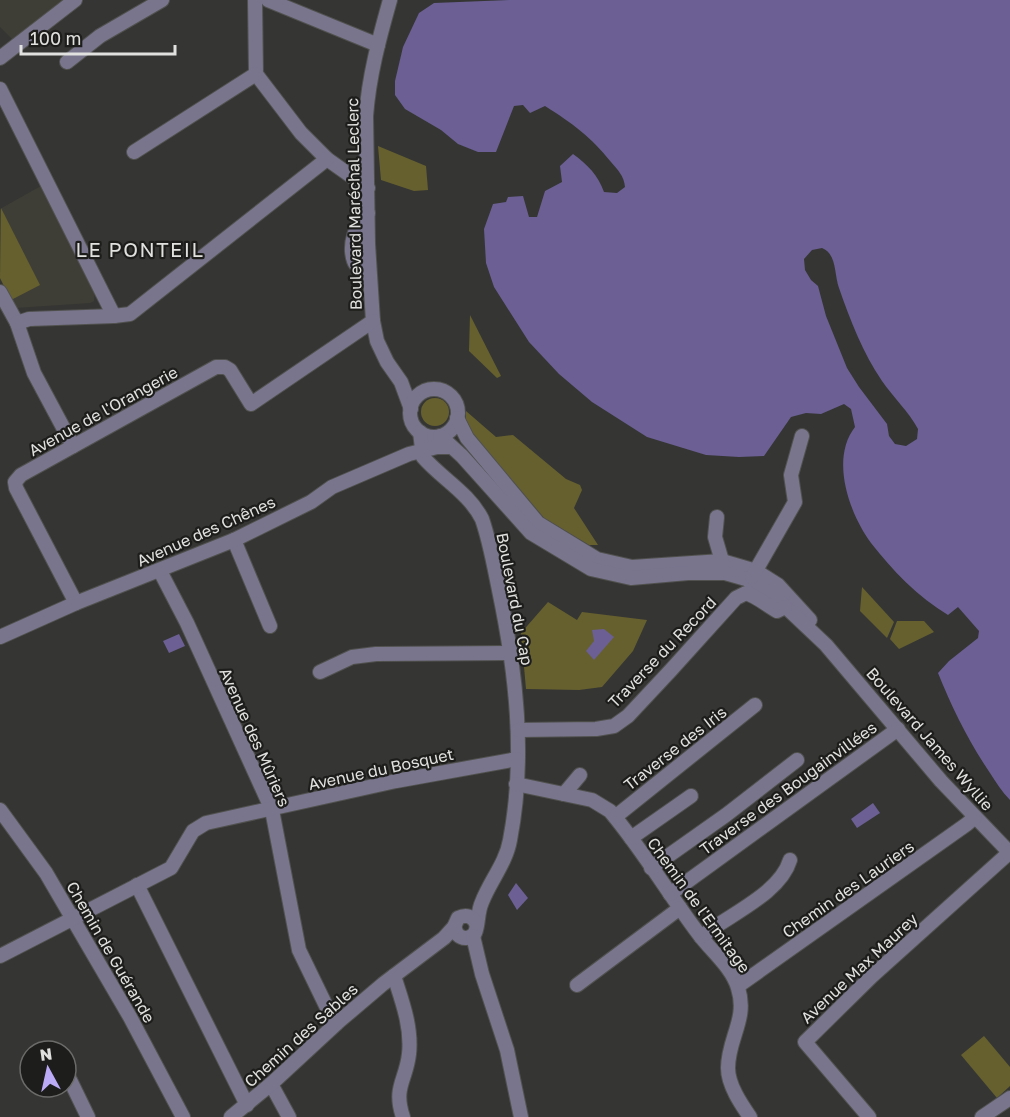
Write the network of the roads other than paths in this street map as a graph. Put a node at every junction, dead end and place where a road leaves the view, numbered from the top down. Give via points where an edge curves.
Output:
1 (75, 0) edge
2 (162, 0) edge
3 (255, 0) edge
4 (268, 0) edge
5 (390, 0) edge
6 (398, 0) edge
7 (385, 20) junction
8 (378, 45) junction
9 (0, 58) edge
10 (66, 62) dead end
11 (256, 74) junction
12 (0, 88) edge
13 (134, 152) dead end
14 (327, 159) junction
15 (368, 188) junction
16 (0, 292) edge
17 (114, 316) junction
18 (373, 321) junction
19 (17, 323) junction
20 (401, 382) junction
21 (431, 389) junction
22 (411, 409) junction
23 (457, 418) junction
24 (420, 432) junction
25 (802, 436) dead end
26 (442, 443) junction
27 (73, 446) junction
28 (422, 450) junction
29 (430, 463) junction
30 (717, 517) dead end
31 (234, 540) junction
32 (560, 544) junction
33 (722, 561) junction
34 (689, 568) junction
35 (160, 571) junction
36 (755, 578) junction
37 (76, 603) junction
38 (784, 607) junction
39 (270, 626) dead end
40 (0, 637) edge
41 (826, 645) junction
42 (512, 653) junction
43 (320, 672) dead end
44 (755, 705) dead end
45 (614, 726) junction
46 (898, 729) junction
47 (518, 730) junction
48 (606, 738) dead end
49 (517, 759) junction
50 (797, 760) dead end
51 (580, 775) dead end
52 (516, 784) junction
53 (564, 794) junction
54 (691, 796) dead end
55 (0, 810) edge
56 (272, 810) junction
57 (615, 817) junction
58 (975, 817) junction
59 (631, 838) junction
60 (1010, 853) edge
61 (790, 860) dead end
62 (651, 868) junction
63 (137, 885) junction
64 (670, 894) junction
65 (680, 908) junction
66 (71, 918) junction
67 (466, 929) junction
68 (701, 937) junction
69 (0, 956) edge
70 (394, 976) junction
71 (577, 985) dead end
72 (738, 986) junction
73 (337, 1023) junction
74 (271, 1084) junction
75 (78, 1096) edge
76 (1010, 1098) edge
77 (247, 1105) junction
78 (88, 1117) edge
79 (183, 1117) edge
80 (231, 1117) edge
81 (289, 1117) edge
82 (404, 1117) edge
83 (521, 1117) edge
84 (750, 1117) edge
85 (869, 1117) edge
86 (982, 1117) edge

1 - 9 street
2 - 10 street via 100,36
3 - 11 street
4 - 8 street
5 - 7 street, Boulevard Maréchal Leclerc
6 - 7 street, Boulevard Maréchal Leclerc
7 - 8 street, Boulevard Maréchal Leclerc
8 - 15 street, Boulevard Maréchal Leclerc via 366,116
11 - 13 street
11 - 14 street via 301,133
12 - 17 street
14 - 15 street
14 - 17 street via 130,314
15 - 18 street, Boulevard Maréchal Leclerc
16 - 19 street
17 - 19 street via 29,319
18 - 20 street, Boulevard Maréchal Leclerc via 376,341
18 - 27 street, Avenue de l'Orangerie via 251,404 230,370 216,367
19 - 27 street via 34,373
20 - 21 street
20 - 22 street, Boulevard Maréchal Leclerc
21 - 22 street via 417,396
21 - 23 street via 452,396
22 - 24 street via 412,422
23 - 26 street
23 - 32 street, Boulevard James Wyllie via 467,438
24 - 26 street
24 - 28 street, Boulevard du Cap
25 - 36 street via 791,476 795,502
26 - 28 street, Avenue des Chênes
26 - 29 street
26 - 32 street, Boulevard James Wyllie via 462,456 531,533
27 - 37 street, Avenue de l'Orangerie via 21,475 15,483
28 - 29 street, Boulevard du Cap
28 - 31 street, Avenue des Chênes via 332,488
29 - 42 street, Boulevard du Cap via 472,502 482,519
30 - 33 street via 715,537
31 - 35 street, Avenue des Chênes
31 - 39 street
32 - 34 street, Boulevard James Wyllie via 591,569 611,568 631,578
33 - 34 street, Boulevard James Wyllie
33 - 36 street, Boulevard James Wyllie
34 - 36 street, Boulevard James Wyllie
35 - 37 street, Avenue des Chênes
35 - 56 street, Avenue des Mûriers
36 - 38 street, Boulevard James Wyllie
36 - 41 street, Boulevard James Wyllie via 778,585 807,616
37 - 40 street, Avenue des Chênes
38 - 41 street, Boulevard James Wyllie
38 - 45 street, Traverse du Record via 777,611 746,593 736,598 650,693
41 - 46 street, Boulevard James Wyllie
42 - 43 street via 376,654 352,657
42 - 47 street, Boulevard du Cap
44 - 57 street, Traverse des Iris
45 - 47 street, Traverse du Record
45 - 48 street
46 - 58 street, Boulevard James Wyllie
46 - 64 street, Traverse des Bougainvillées
47 - 49 street, Boulevard du Cap
49 - 52 street, Boulevard du Cap
49 - 56 street, Avenue du Bosquet via 396,781
50 - 62 street
51 - 53 street
52 - 53 street, Chemin de l'Ermitage
52 - 67 street, Boulevard du Cap via 510,841 499,870
53 - 57 street, Chemin de l'Ermitage via 592,800
54 - 59 street
55 - 66 street, Chemin de Guérande
56 - 63 street, Avenue du Bosquet via 206,823 193,831 171,868
56 - 73 street, Avenue des Mûriers via 299,950
57 - 59 street, Chemin de l'Ermitage
58 - 60 street, Boulevard James Wyllie
58 - 72 street, Chemin des Lauriers
59 - 62 street, Chemin de l'Ermitage
60 - 85 street, Avenue Max Maurey via 872,976 805,1042
61 - 68 street via 787,873 766,892
62 - 64 street, Chemin de l'Ermitage
63 - 66 street, Avenue du Bosquet
63 - 77 street
64 - 65 street, Chemin de l'Ermitage
65 - 68 street, Chemin de l'Ermitage
65 - 71 street
66 - 69 street, Avenue du Bosquet
66 - 79 street, Chemin de Guérande
67 - 70 street, Chemin des Sables via 436,945
67 - 83 street, Boulevard du Cap via 507,1050
68 - 72 street, Chemin de l'Ermitage
70 - 73 street, Chemin des Sables
70 - 82 street via 409,1026 409,1054 399,1103
72 - 84 street, Chemin de l'Ermitage via 742,1009 728,1069
73 - 74 street, Chemin des Sables
74 - 77 street, Chemin des Sables
74 - 81 street
75 - 78 street
76 - 86 street
77 - 80 street, Chemin des Sables

